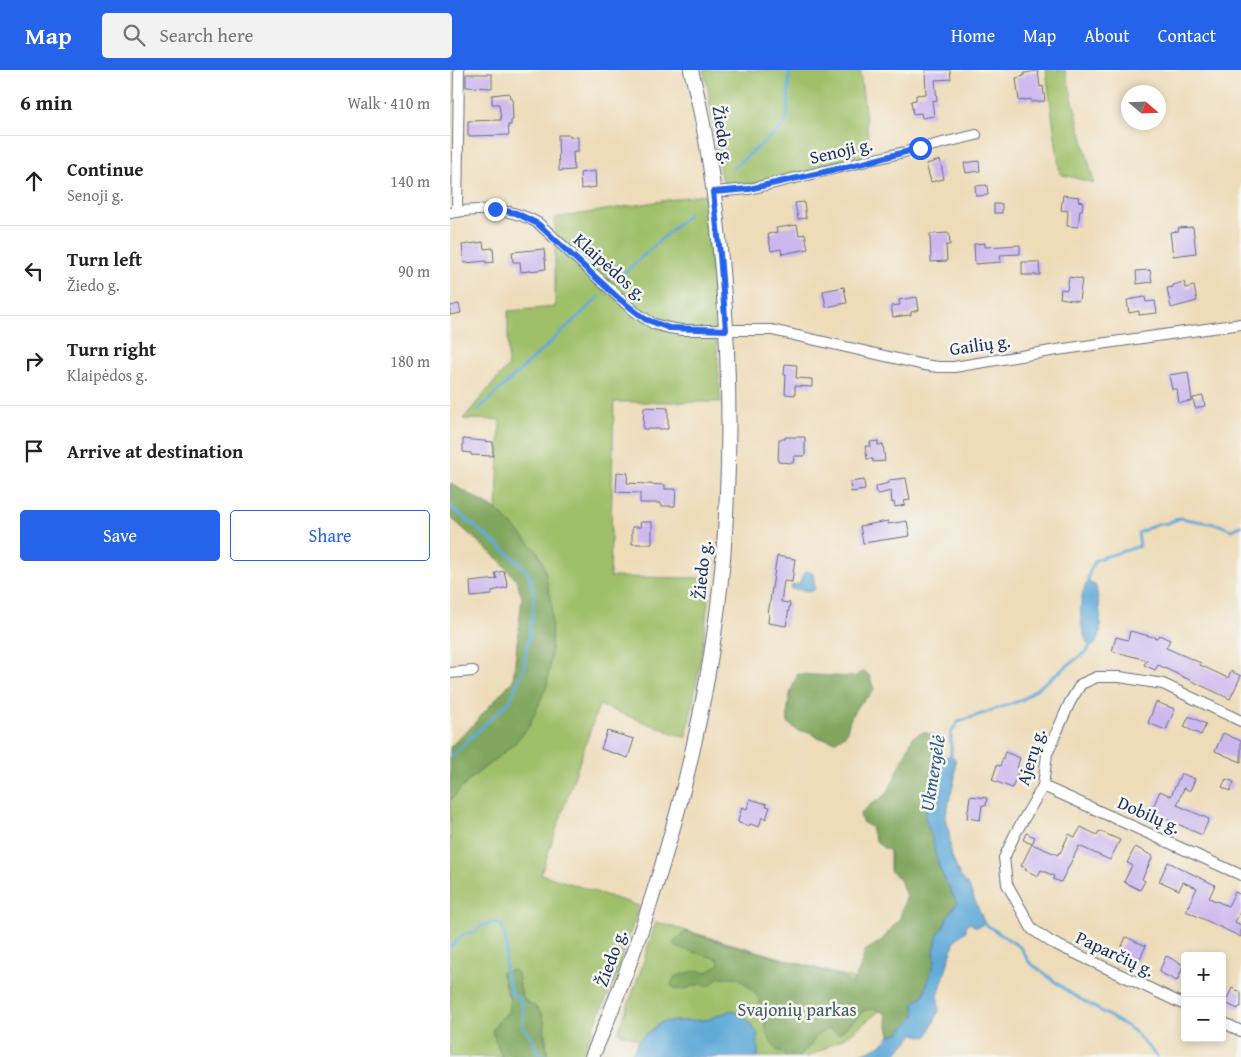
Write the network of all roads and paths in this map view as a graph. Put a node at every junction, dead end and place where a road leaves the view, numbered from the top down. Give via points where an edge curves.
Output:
1 (459, 70) edge
2 (691, 70) edge
3 (976, 135) dead end
4 (713, 192) junction
5 (454, 212) edge
6 (1241, 324) edge
7 (726, 330) junction
8 (473, 671) dead end
9 (450, 673) edge
10 (1241, 721) edge
11 (1043, 786) junction
12 (1241, 875) edge
13 (1032, 929) joint
14 (1181, 1002) edge
15 (1226, 1024) edge
16 (1241, 1030) edge
17 (592, 1057) edge

1 - 5 street
2 - 4 street, Žiedo g.
3 - 4 street, Senoji g. via 749,189
4 - 7 street, Žiedo g.
5 - 7 street, Klaipėdos g. via 495,209 529,218 634,312 654,324 682,330
6 - 7 street, Gailių g. via 954,367 924,365 772,330
7 - 17 street, Žiedo g. via 729,434 723,558 701,710 662,867 625,977
8 - 9 street
10 - 11 street, Ajerų g. via 1163,684 1097,677 1081,684 1070,702 1047,754
11 - 12 street, Dobilų g.
11 - 13 street, Ajerų g. via 1004,858 1007,884
13 - 14 street, Paparčių g. via 1051,942
15 - 16 street

